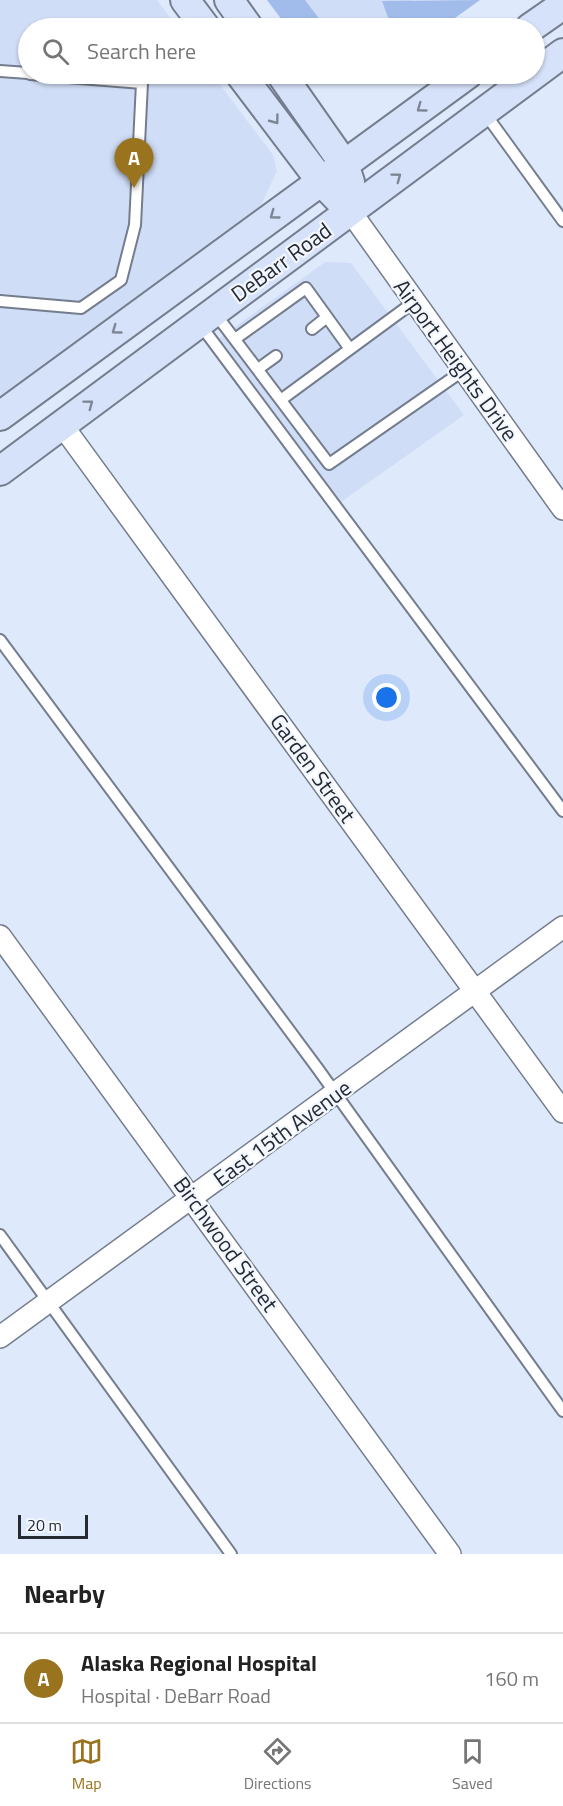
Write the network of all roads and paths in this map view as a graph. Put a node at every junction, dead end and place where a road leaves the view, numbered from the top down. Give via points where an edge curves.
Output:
1 (185, 0) edge
2 (229, 0) edge
3 (563, 5) edge
4 (198, 18) edge
5 (242, 18) edge
6 (544, 18) edge
7 (563, 53) edge
8 (545, 66) edge
9 (0, 71) edge
10 (18, 72) edge
11 (142, 84) edge
12 (248, 84) edge
13 (288, 84) edge
14 (454, 84) edge
15 (521, 84) edge
16 (484, 112) junction
17 (344, 164) junction
18 (321, 180) junction
19 (350, 212) junction
20 (563, 221) edge
21 (0, 301) edge
22 (414, 302) junction
23 (207, 317) junction
24 (327, 317) junction
25 (312, 329) dead end
26 (235, 339) junction
27 (350, 349) junction
28 (276, 356) dead end
29 (258, 369) junction
30 (464, 370) junction
31 (282, 399) junction
32 (0, 416) edge
33 (62, 425) junction
34 (0, 471) edge
35 (563, 509) edge
36 (0, 640) edge
37 (563, 811) edge
38 (563, 927) edge
39 (0, 936) edge
40 (476, 991) junction
41 (336, 1093) junction
42 (563, 1112) edge
43 (192, 1198) junction
44 (0, 1235) edge
45 (49, 1304) junction
46 (0, 1337) edge
47 (563, 1411) edge
48 (231, 1554) edge
49 (450, 1554) edge

1 - 4 main road
2 - 5 main road
3 - 6 main road
7 - 8 main road, DeBarr Road
9 - 10 lane
11 - 21 lane via 135,225 121,280 81,308
12 -> 18 main road, Airport Heights Drive
13 - 17 main road
14 -> 17 main road, DeBarr Road
15 - 16 main road, DeBarr Road
19 -> 16 main road, DeBarr Road
16 - 20 lane
17 - 18 main road, DeBarr Road
17 - 19 main road
18 - 19 main road, Airport Heights Drive
18 -> 32 main road, DeBarr Road
19 - 22 street, Airport Heights Drive
19 - 23 main road, DeBarr Road
22 - 27 lane
22 - 30 street, Airport Heights Drive
23 - 26 lane
33 -> 23 main road, DeBarr Road
23 - 37 lane
24 - 25 lane
24 - 26 lane via 306,288
24 - 27 lane
26 - 29 lane
27 - 31 lane
28 - 29 lane
29 - 31 lane
30 - 31 lane via 329,464
30 - 35 street, Airport Heights Drive
33 - 34 main road, DeBarr Road
33 - 40 street, Garden Street
36 - 41 lane
38 - 40 street, East 15th Avenue
39 - 43 street, Birchwood Street
40 - 41 street, East 15th Avenue
40 - 42 street, Garden Street
41 - 43 street, East 15th Avenue
41 - 47 lane
43 - 45 street, East 15th Avenue
43 - 49 street, Birchwood Street
44 - 45 lane
45 - 46 street, East 15th Avenue
45 - 48 lane

